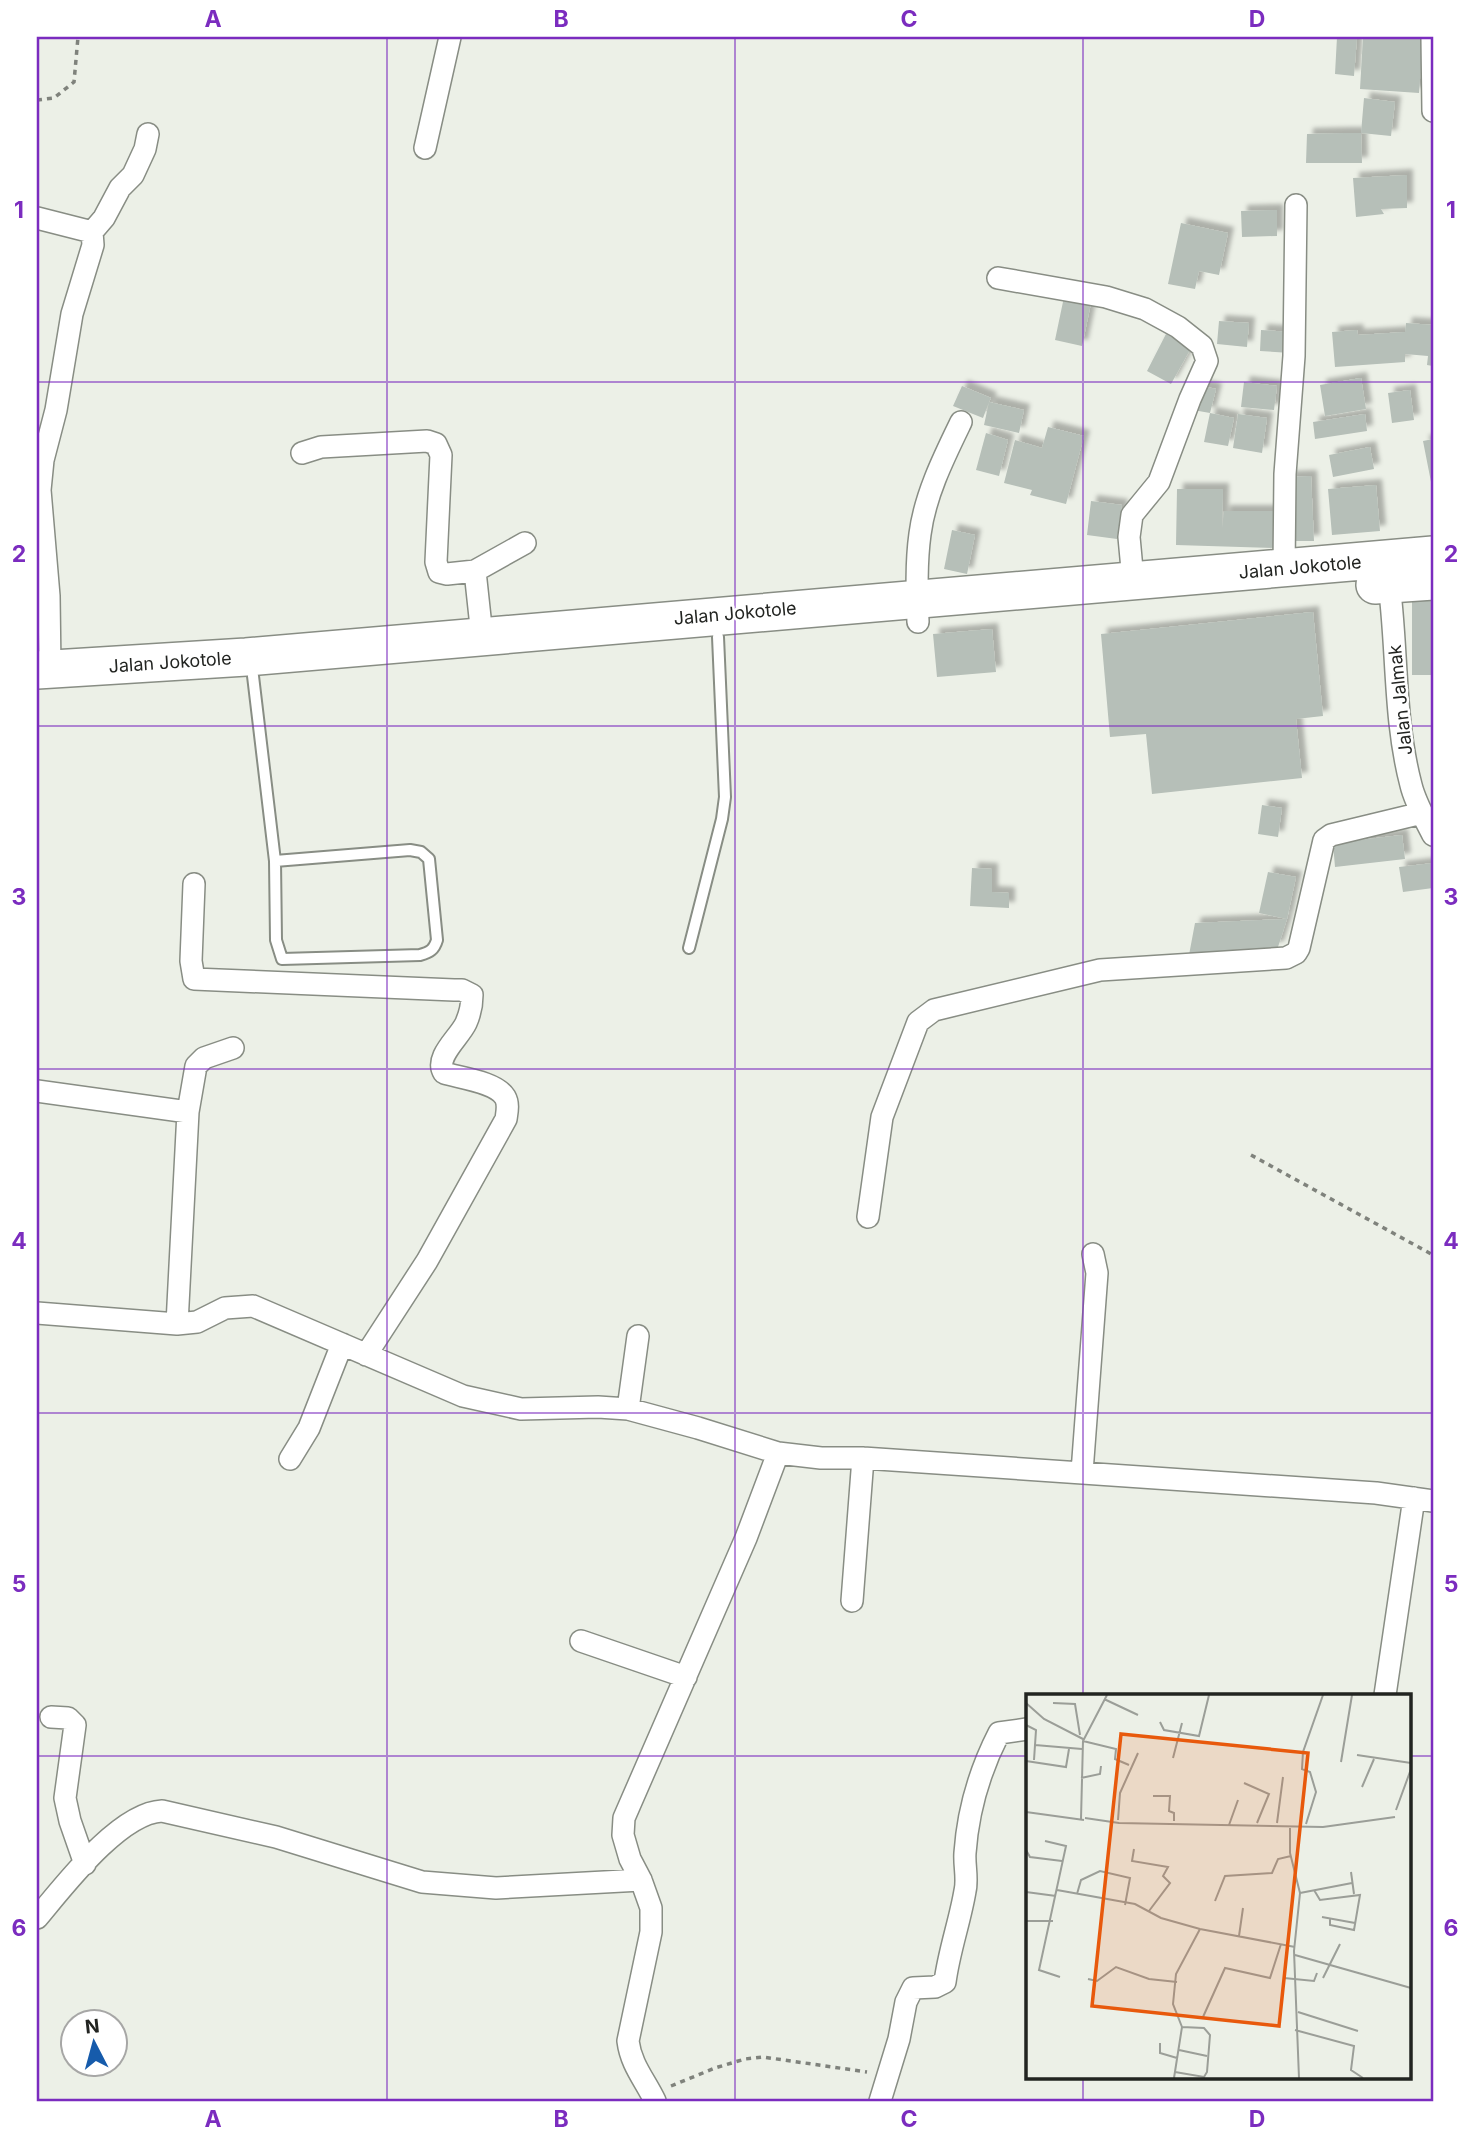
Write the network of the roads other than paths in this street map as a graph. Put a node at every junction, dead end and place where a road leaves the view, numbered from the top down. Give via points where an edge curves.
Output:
1 (450, 37) edge
2 (1432, 37) edge
3 (1433, 111) edge
4 (148, 134) dead end
5 (425, 148) dead end
6 (1296, 205) dead end
7 (37, 218) edge
8 (92, 232) junction
9 (998, 278) dead end
10 (961, 422) dead end
11 (302, 453) dead end
12 (525, 543) dead end
13 (1433, 555) edge
14 (1284, 568) junction
15 (475, 571) junction
16 (1387, 572) junction
17 (1133, 580) junction
18 (1433, 581) edge
19 (1052, 599) junction
20 (918, 610) junction
21 (482, 636) junction
22 (718, 637) junction
23 (253, 676) junction
24 (41, 678) edge
25 (1422, 813) junction
26 (1433, 835) edge
27 (275, 861) junction
28 (194, 884) dead end
29 (689, 948) dead end
30 (233, 1048) dead end
31 (37, 1091) edge
32 (188, 1112) junction
33 (868, 1217) dead end
34 (1093, 1254) dead end
35 (177, 1312) junction
36 (37, 1313) edge
37 (638, 1336) dead end
38 (342, 1344) junction
39 (366, 1355) junction
40 (628, 1409) junction
41 (778, 1453) junction
42 (863, 1458) junction
43 (290, 1459) dead end
44 (1082, 1472) junction
45 (1424, 1500) edge
46 (852, 1601) dead end
47 (581, 1641) dead end
48 (685, 1677) junction
49 (1385, 1694) edge
50 (51, 1717) dead end
51 (1026, 1729) edge
52 (85, 1864) junction
53 (641, 1880) junction
54 (37, 1918) edge
55 (653, 2098) edge
56 (880, 2101) edge

1 - 5 street
2 - 3 street
4 - 8 street via 133,175
6 - 14 street
7 - 8 street
8 - 24 street via 93,245 72,314 57,410 43,460 40,490 49,596
9 - 17 street via 1106,297 1145,309 1202,346 1207,362 1159,482 1132,515
10 - 20 street via 933,485 920,533
11 - 15 street via 321,447 436,444 441,455 439,572
12 - 15 street
13 - 16 highway, Jalan Jokotole
14 - 16 highway, Jalan Jokotole
14 - 17 highway, Jalan Jokotole
15 - 21 street
16 - 18 highway, Jalan Jokotole
16 - 19 highway, Jalan Jokotole
16 - 25 street, Jalan Jalmak via 1402,735
17 - 19 highway, Jalan Jokotole
19 - 20 highway, Jalan Jokotole
20 - 21 highway, Jalan Jokotole
20 - 22 highway, Jalan Jokotole
21 - 24 highway, Jalan Jokotole
22 - 23 highway, Jalan Jokotole
22 - 29 lane via 725,797
23 - 24 highway, Jalan Jokotole
23 - 27 lane
25 - 26 street, Jalan Jalmak
25 - 33 street via 1324,840 1299,948 1286,958 1100,970 934,1010 922,1017 882,1116
27 - 27 lane via 276,940 282,959 420,955 435,946 429,859 421,852
28 - 39 street via 194,979 462,990 472,995 466,1024 441,1069 493,1086 505,1097 506,1119 427,1261
30 - 32 street via 204,1058 197,1066
31 - 32 street
32 - 35 street
34 - 44 street via 1097,1273
35 - 36 street
35 - 38 street via 197,1322 225,1308 253,1306
37 - 40 street
38 - 39 street
38 - 43 street via 309,1428
39 - 40 street via 463,1396 521,1409
40 - 41 street
41 - 42 street
41 - 48 street
42 - 44 street
42 - 46 street
44 - 45 street
45 - 49 street
47 - 48 street
48 - 53 street via 624,1818 623,1835
50 - 52 street via 68,1718 75,1725 65,1798
51 - 56 street via 999,1733 986,1759 974,1791 965,1855 966,1889 945,1982 913,1988
52 - 53 street via 115,1832 150,1812 162,1811 276,1837 422,1882 496,1888
52 - 54 street
53 - 55 street via 652,1908 651,1932 628,2041 634,2066

